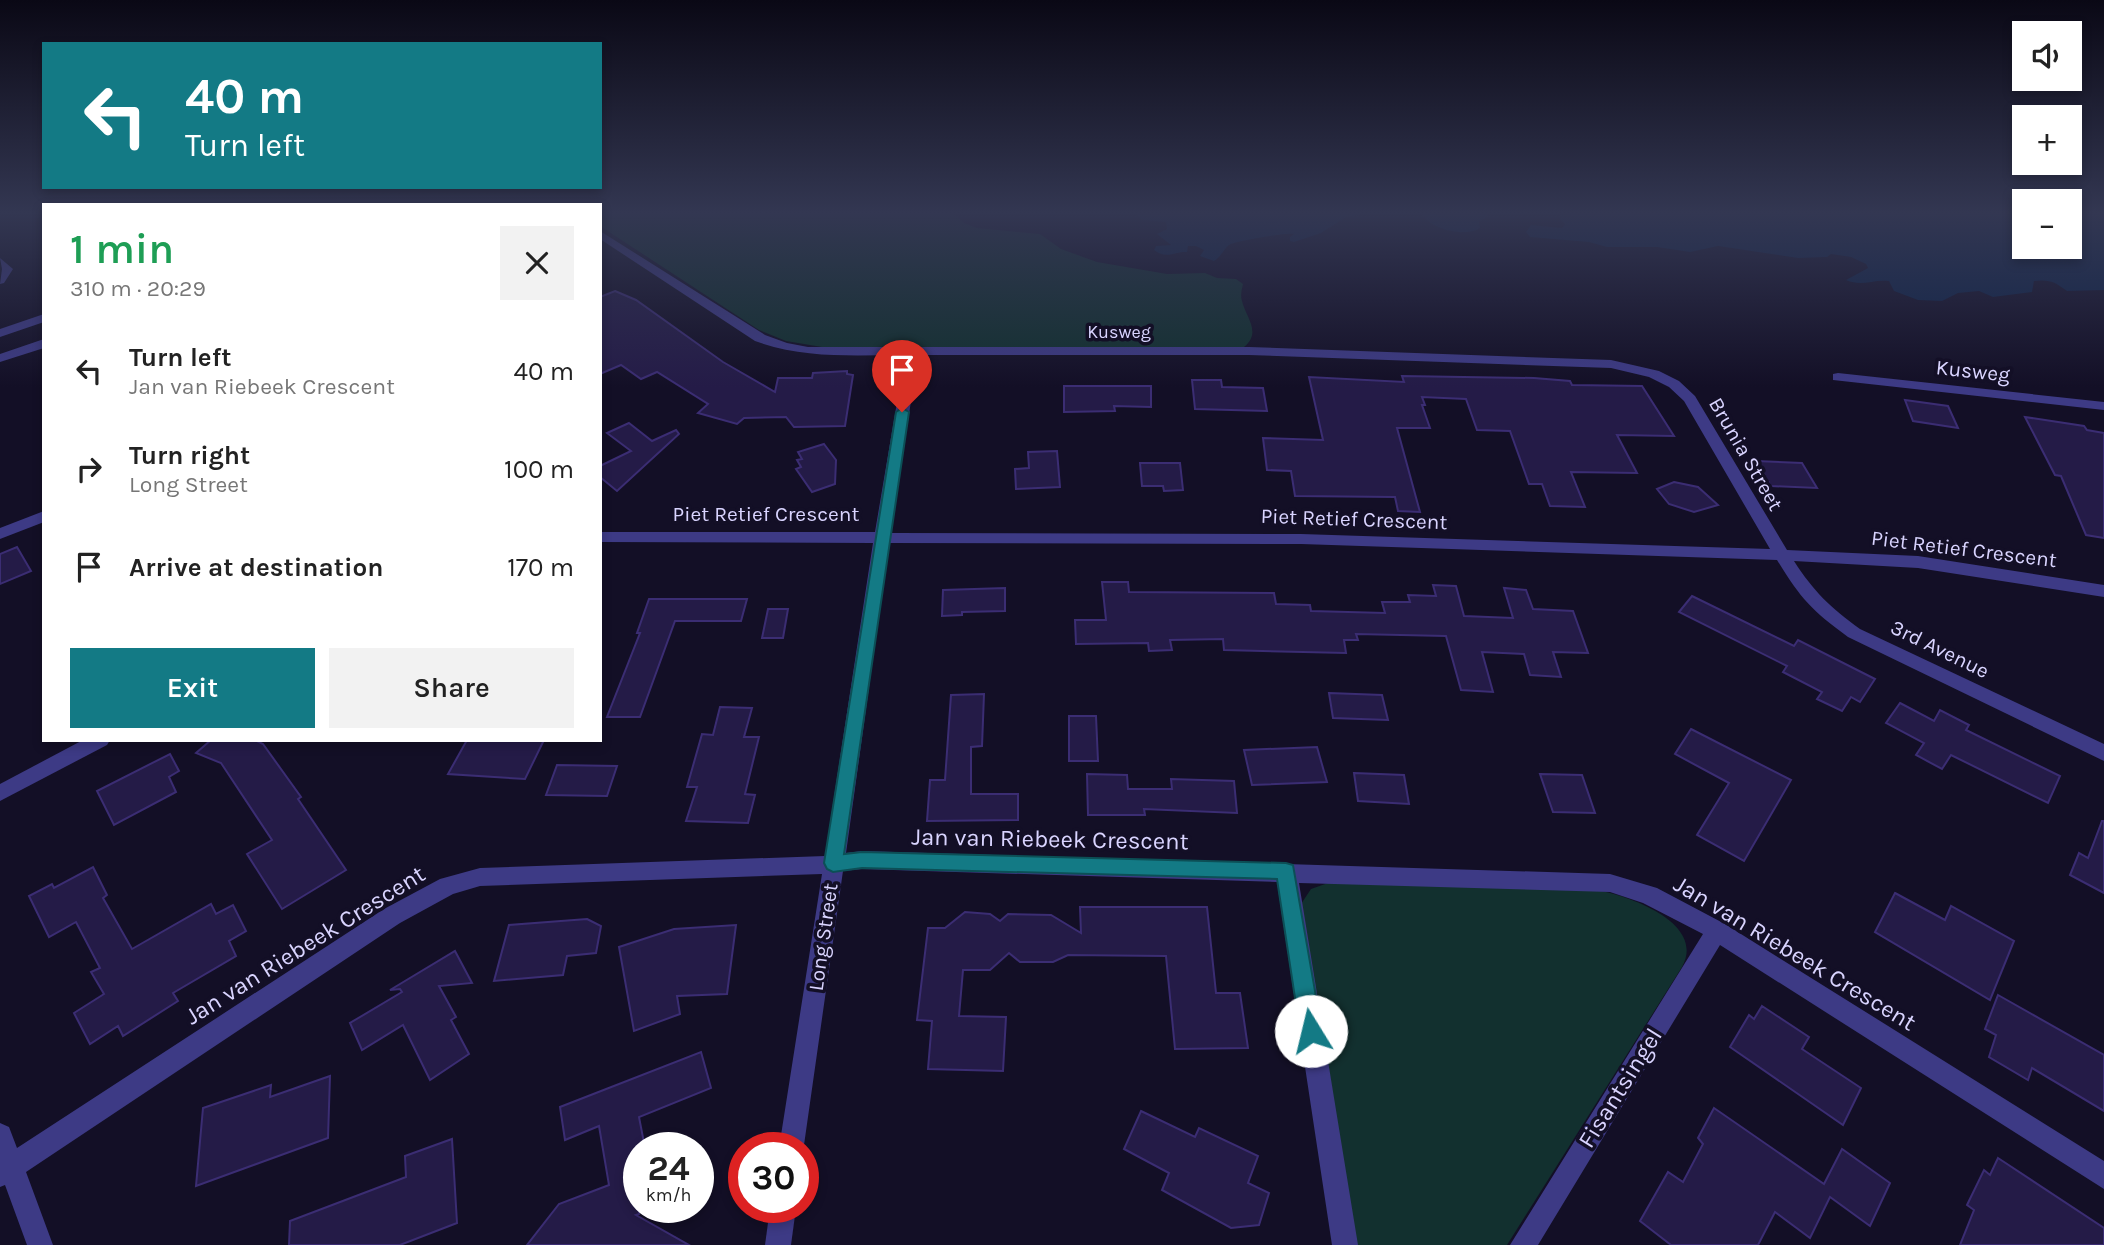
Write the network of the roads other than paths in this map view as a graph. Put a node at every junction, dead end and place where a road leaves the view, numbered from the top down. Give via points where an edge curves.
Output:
1 (657, 271) edge
2 (42, 319) edge
3 (0, 333) edge
4 (42, 343) edge
5 (912, 352) junction
6 (0, 358) edge
7 (1838, 377) dead end
8 (1667, 380) joint
9 (2104, 406) edge
10 (42, 517) edge
11 (0, 534) edge
12 (602, 537) edge
13 (882, 537) junction
14 (1782, 555) junction
15 (2104, 591) edge
16 (96, 742) edge
17 (2104, 752) edge
18 (0, 793) edge
19 (833, 863) junction
20 (1286, 871) junction
21 (1717, 931) junction
22 (794, 1132) edge
23 (0, 1136) edge
24 (6, 1170) edge
25 (2104, 1176) edge
26 (781, 1223) edge
27 (40, 1245) edge
28 (778, 1245) edge
29 (1345, 1245) edge
30 (1523, 1245) edge

1 - 5 street, Kusweg via 771,343 821,352
2 - 3 street
4 - 6 street
5 - 8 street, Kusweg via 1249,351 1611,364 1646,370
5 - 13 street, Long Street
7 - 9 street, Kusweg
8 - 14 street, Brunia Street via 1690,398
10 - 11 street
12 - 13 street, Piet Retief Crescent
13 - 14 street, Piet Retief Crescent via 1301,539
13 - 19 street, Long Street
14 - 15 street, Piet Retief Crescent via 1918,562
14 - 17 street, 3rd Avenue via 1812,601 1854,633
16 - 18 street
19 - 20 street, Jan van Riebeek Crescent via 862,860
19 - 22 street, Long Street
19 - 24 street, Jan van Riebeek Crescent via 480,877 448,886 392,916
20 - 21 street, Jan van Riebeek Crescent via 1601,881 1649,895
20 - 29 street
21 - 25 street, Jan van Riebeek Crescent
21 - 30 street, Fisantsingel
23 - 24 street
24 - 27 street
26 - 28 street

